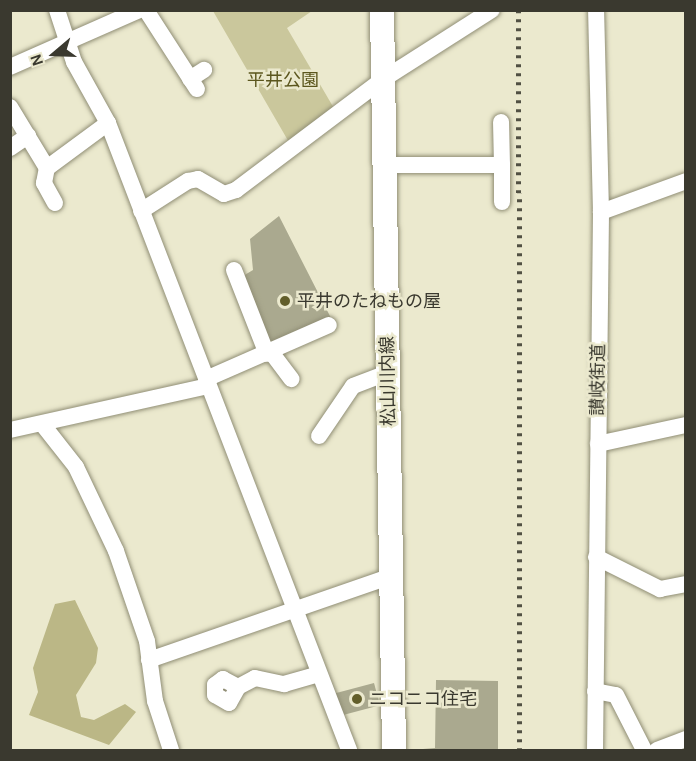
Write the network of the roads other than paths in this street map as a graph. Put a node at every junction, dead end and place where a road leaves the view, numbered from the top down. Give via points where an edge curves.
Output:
1 (57, 10) edge
2 (139, 10) edge
3 (146, 10) edge
4 (382, 10) edge
5 (492, 10) edge
6 (596, 10) edge
7 (67, 45) junction
8 (10, 67) edge
9 (204, 69) dead end
10 (382, 80) junction
11 (10, 107) edge
12 (501, 122) dead end
13 (108, 123) junction
14 (28, 136) junction
15 (10, 148) edge
16 (384, 165) junction
17 (501, 165) junction
18 (47, 168) junction
19 (686, 180) edge
20 (502, 202) dead end
21 (55, 203) dead end
22 (141, 211) junction
23 (601, 212) junction
24 (234, 270) dead end
25 (329, 325) dead end
26 (269, 353) junction
27 (387, 373) junction
28 (291, 379) dead end
29 (207, 383) junction
30 (43, 424) junction
31 (686, 425) edge
32 (10, 430) edge
33 (319, 436) dead end
34 (597, 444) junction
35 (596, 557) junction
36 (391, 576) junction
37 (686, 584) edge
38 (294, 609) junction
39 (149, 660) junction
40 (319, 674) junction
41 (238, 687) dead end
42 (595, 691) junction
43 (686, 739) edge
44 (171, 750) edge
45 (349, 750) edge
46 (394, 750) edge
47 (595, 750) edge
48 (655, 750) edge

1 - 7 street
2 - 7 street
3 - 9 street via 193,84
4 - 10 main road, 松山川内線
5 - 10 street
6 - 23 street, 讃岐街道
7 - 8 street
7 - 13 street
10 - 16 main road, 松山川内線
10 - 22 street via 236,190 224,194 198,180 188,181
11 - 14 street
12 - 17 street
13 - 18 street
13 - 22 street
14 - 15 street
14 - 18 street
16 - 17 street
16 - 27 main road, 松山川内線
17 - 20 street
18 - 21 street via 44,183
19 - 23 street
22 - 29 street
23 - 34 street, 讃岐街道
24 - 26 street
25 - 26 street
26 - 28 street
26 - 29 street
27 - 33 street via 353,386
27 - 36 main road, 松山川内線
29 - 30 street
29 - 38 street
30 - 32 street
30 - 39 street via 61,444 99,511 141,624
31 - 34 street
34 - 35 street, 讃岐街道
35 - 37 street via 660,589
35 - 42 street, 讃岐街道
36 - 38 street
36 - 46 main road, 松山川内線
38 - 39 street
38 - 40 street
39 - 44 street
40 - 41 street via 284,684 255,678
40 - 45 street
42 - 47 street, 讃岐街道
42 - 48 street via 616,695
43 - 48 street

